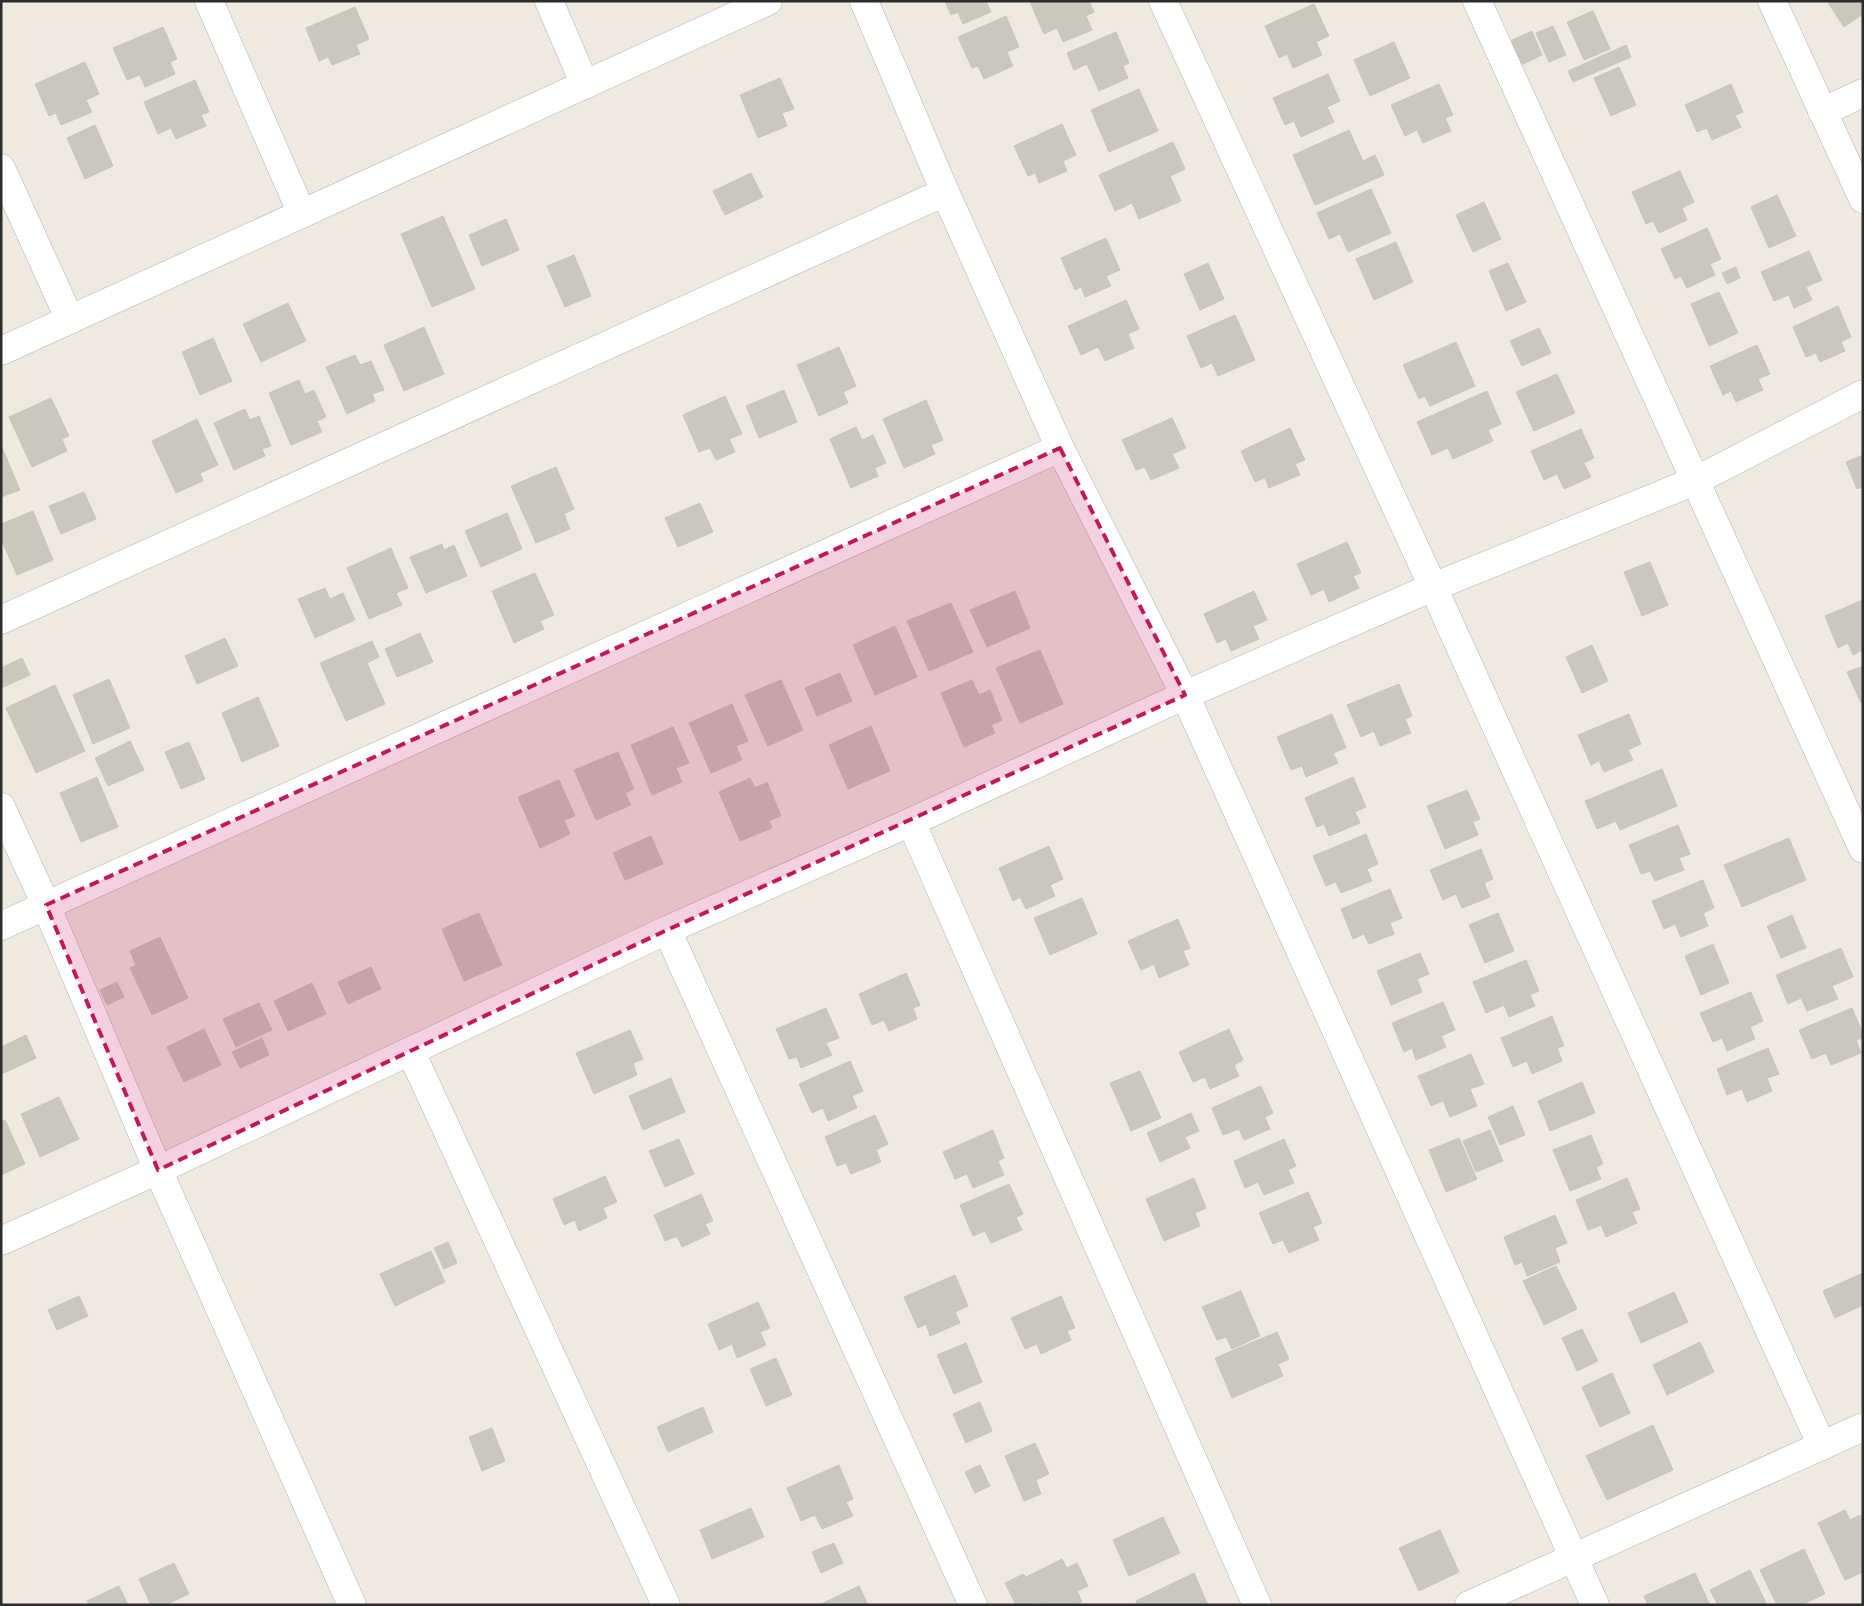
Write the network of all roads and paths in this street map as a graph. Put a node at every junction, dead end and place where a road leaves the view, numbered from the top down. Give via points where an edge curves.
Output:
1 (209, 1) edge
2 (549, 1) edge
3 (768, 1) edge
4 (864, 1) edge
5 (1163, 1) edge
6 (1477, 1) edge
7 (1772, 1) edge
8 (586, 84) junction
9 (1863, 93) edge
10 (1822, 112) junction
11 (1, 168) edge
12 (945, 192) junction
13 (1863, 199) edge
14 (302, 214) junction
15 (70, 320) junction
16 (1, 351) edge
17 (1863, 394) edge
18 (1060, 448) junction
19 (1695, 481) junction
20 (1433, 587) junction
21 (1, 620) edge
22 (1184, 695) junction
23 (1, 807) edge
24 (911, 822) junction
25 (1863, 849) edge
26 (46, 905) junction
27 (1, 926) edge
28 (667, 930) junction
29 (411, 1052) junction
30 (158, 1170) junction
31 (1, 1241) edge
32 (1863, 1427) edge
33 (1822, 1446) junction
34 (1574, 1558) junction
35 (352, 1605) edge
36 (666, 1605) edge
37 (973, 1605) edge
38 (1257, 1605) edge
39 (1469, 1605) edge
40 (1595, 1605) edge

1 - 14 street
2 - 8 street
3 - 8 street
4 - 12 street
5 - 20 street
6 - 19 street
7 - 10 street
8 - 14 street
9 - 10 street
10 - 13 street
11 - 15 street
12 - 18 street
12 - 21 street
14 - 15 street
15 - 16 street
17 - 19 street
18 - 22 street
18 - 26 street
19 - 20 street
19 - 25 street
20 - 22 street
20 - 33 street
22 - 24 street
22 - 34 street
23 - 26 street
24 - 28 street
24 - 38 street
26 - 27 street
26 - 30 street
28 - 29 street
28 - 37 street
29 - 30 street
29 - 36 street
30 - 31 street
30 - 35 street
32 - 33 street
33 - 34 street
34 - 39 street
34 - 40 street

